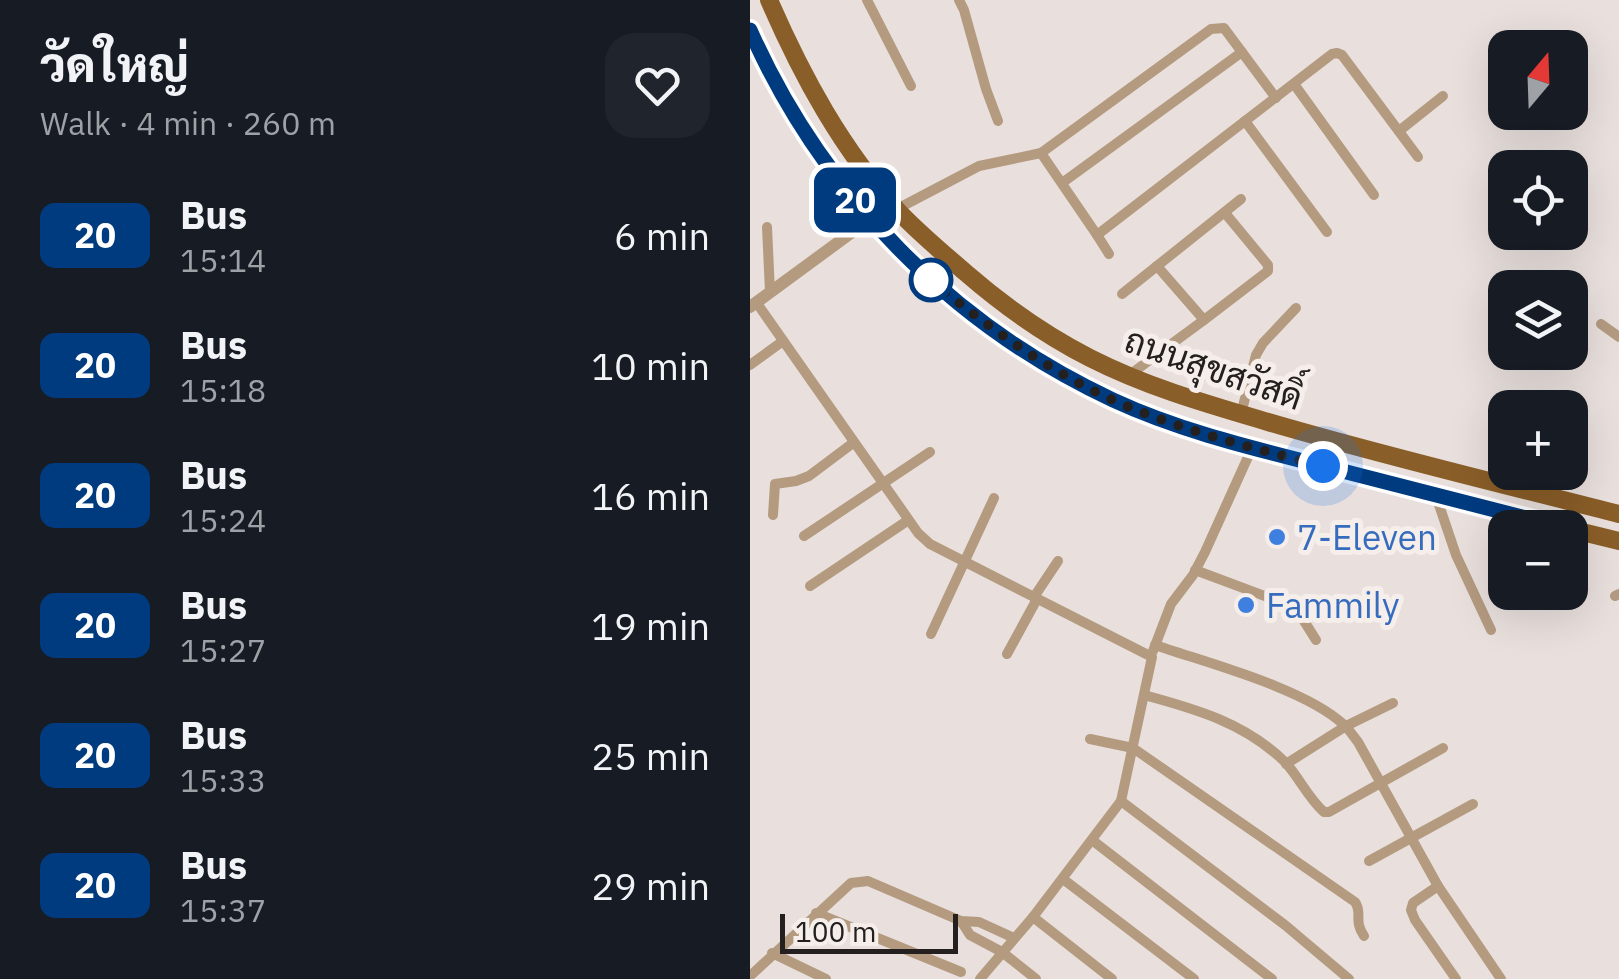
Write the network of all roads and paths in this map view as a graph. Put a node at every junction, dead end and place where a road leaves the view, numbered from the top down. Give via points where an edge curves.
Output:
1 (769, 0) edge
2 (867, 0) edge
3 (958, 0) edge
4 (750, 30) edge
5 (1242, 52) junction
6 (1294, 84) junction
7 (911, 86) dead end
8 (1443, 96) dead end
9 (1276, 98) junction
10 (998, 121) dead end
11 (1245, 122) junction
12 (1398, 131) junction
13 (1041, 153) junction
14 (1418, 157) dead end
15 (1062, 183) junction
16 (1374, 195) dead end
17 (1241, 200) dead end
18 (896, 209) junction
19 (1224, 213) junction
20 (870, 219) junction
21 (766, 227) dead end
22 (1328, 232) dead end
23 (1097, 235) junction
24 (1109, 254) dead end
25 (1156, 266) junction
26 (770, 292) junction
27 (1122, 294) dead end
28 (753, 304) edge
29 (1296, 308) dead end
30 (1204, 320) junction
31 (1602, 324) dead end
32 (1619, 337) edge
33 (783, 341) junction
34 (750, 365) edge
35 (1128, 376) junction
36 (1242, 414) junction
37 (853, 443) junction
38 (1252, 448) junction
39 (930, 452) dead end
40 (881, 484) junction
41 (1436, 495) junction
42 (994, 498) dead end
43 (1496, 510) edge
44 (1619, 514) edge
45 (773, 515) dead end
46 (907, 521) junction
47 (1588, 533) edge
48 (804, 536) dead end
49 (1619, 541) edge
50 (1058, 560) dead end
51 (964, 561) junction
52 (1195, 570) junction
53 (810, 586) dead end
54 (1035, 598) junction
55 (1491, 630) dead end
56 (931, 634) dead end
57 (1316, 640) dead end
58 (1153, 651) junction
59 (1007, 654) dead end
60 (1144, 696) junction
61 (1392, 702) dead end
62 (1346, 726) junction
63 (1090, 739) dead end
64 (1133, 748) junction
65 (1443, 748) dead end
66 (1286, 764) junction
67 (1379, 784) junction
68 (1121, 801) junction
69 (1473, 804) dead end
70 (1412, 839) junction
71 (1092, 840) junction
72 (1369, 861) dead end
73 (1063, 878) junction
74 (1438, 886) junction
75 (816, 913) junction
76 (1032, 917) junction
77 (961, 921) junction
78 (1364, 936) dead end
79 (1014, 938) junction
80 (1002, 952) junction
81 (772, 953) junction
82 (961, 972) dead end
83 (750, 976) edge
84 (826, 979) edge
85 (980, 979) edge
86 (1036, 979) edge
87 (1112, 979) edge
88 (1194, 979) edge
89 (1272, 979) edge
90 (1349, 979) edge
91 (1456, 979) edge
92 (1501, 979) edge

1 - 18 main road, ถนนสุขสวัสดิ์ via 810,87
2 - 7 street
3 - 10 street
4 - 20 main road, ถนนสุขสวัสดิ์ via 796,120
5 - 9 street
5 - 13 street via 1224,28 1211,29
5 - 15 street
6 - 9 street
6 - 12 street via 1337,53
6 - 16 street
8 - 12 street
9 - 11 street
11 - 22 street
11 - 23 street
12 - 14 street
13 - 15 street
13 - 18 street via 979,166
15 - 23 street
17 - 19 street
18 - 35 main road, ถนนสุขสวัสดิ์ via 1006,306
19 - 25 street
19 - 30 street via 1268,270
20 - 26 street
20 - 38 main road, ถนนสุขสวัสดิ์ via 936,285 1046,364 1115,401
21 - 26 street
23 - 24 street
25 - 27 street
25 - 30 street
26 - 28 street
28 - 33 street
29 - 36 street via 1256,354
30 - 35 street
31 - 32 street
33 - 34 street
33 - 37 street
35 - 36 main road, ถนนสุขสวัสดิ์
36 - 44 main road, ถนนสุขสวัสดิ์
37 - 40 street
37 - 45 street via 810,476 775,484
38 - 41 main road, ถนนสุขสวัสดิ์
38 - 52 street
39 - 40 street
40 - 46 street
40 - 48 street
41 - 43 main road, ถนนสุขสวัสดิ์
41 - 55 street
42 - 51 street
46 - 51 street via 930,544
46 - 53 street
47 - 49 main road, ถนนสุขสวัสดิ์
50 - 54 street
51 - 54 street
51 - 56 street
52 - 57 street via 1286,604
52 - 58 street via 1171,604
54 - 58 street
54 - 59 street
58 - 60 street
58 - 62 street via 1296,696
60 - 64 street
60 - 66 street via 1217,716
61 - 62 street
62 - 66 street
62 - 67 street
63 - 64 street
64 - 68 street
64 - 78 street via 1355,902
65 - 67 street
66 - 67 street via 1324,812
67 - 70 street
68 - 71 street
68 - 90 street
69 - 70 street
70 - 72 street
70 - 74 street
71 - 73 street
71 - 89 street
73 - 76 street
73 - 88 street
74 - 91 street via 1411,910
74 - 92 street
75 - 77 street via 850,883 868,882
75 - 81 street
75 - 82 street
76 - 79 street
76 - 87 street
77 - 79 street
77 - 80 street via 970,935
79 - 80 street
80 - 85 street
80 - 86 street
81 - 83 street
81 - 84 street

